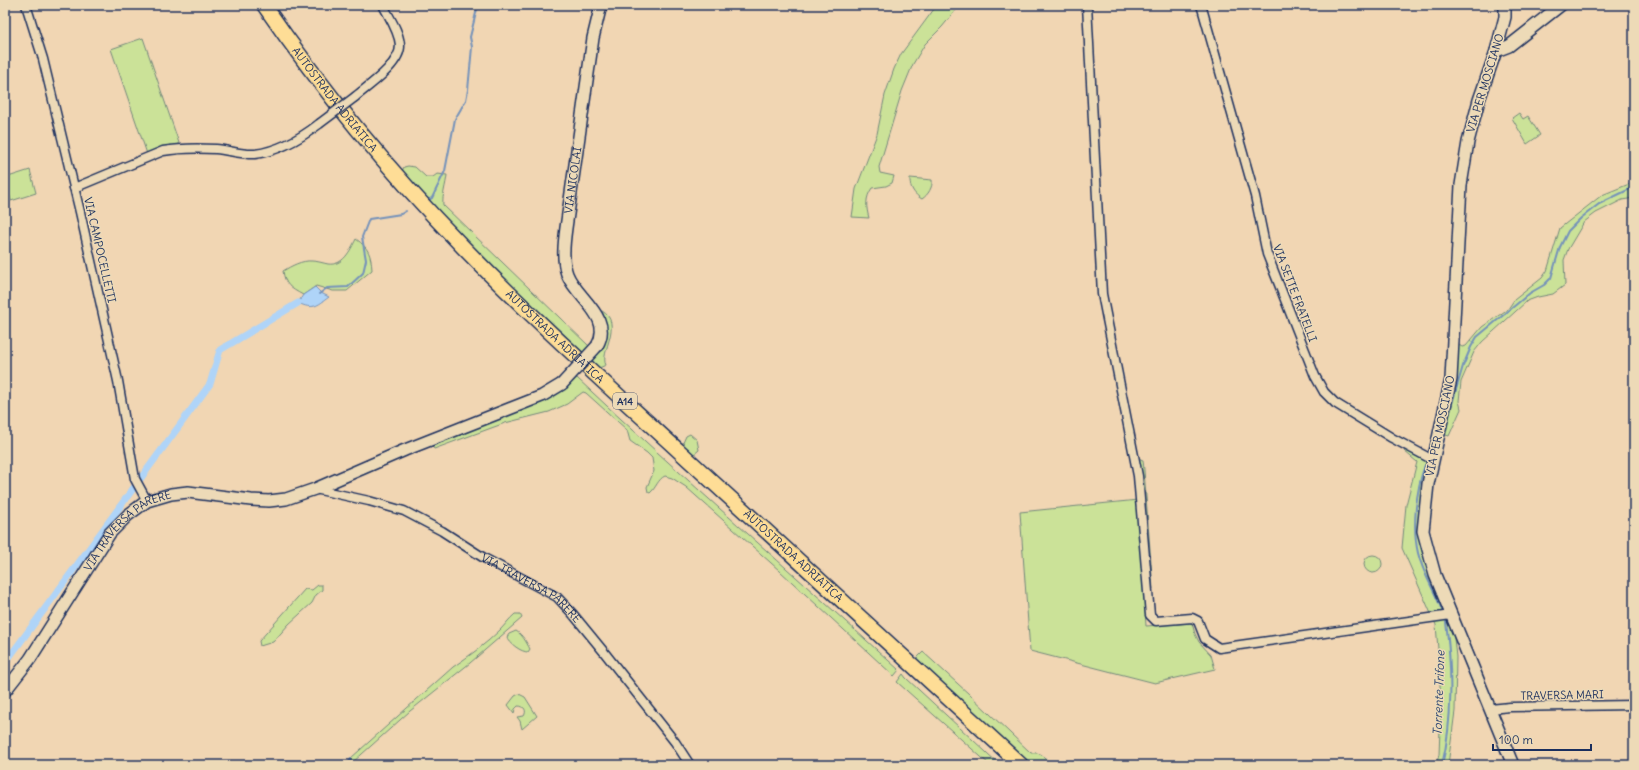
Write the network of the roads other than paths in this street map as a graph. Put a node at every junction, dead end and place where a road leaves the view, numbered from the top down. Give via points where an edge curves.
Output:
1 (26, 5) edge
2 (253, 5) edge
3 (264, 5) edge
4 (383, 5) edge
5 (601, 5) edge
6 (1087, 5) edge
7 (1200, 5) edge
8 (1505, 5) edge
9 (1561, 5) edge
10 (1496, 51) junction
11 (74, 188) junction
12 (597, 346) joint
13 (1433, 460) junction
14 (315, 489) junction
15 (147, 501) junction
16 (1451, 615) junction
17 (5, 691) edge
18 (1634, 705) edge
19 (1490, 709) junction
20 (690, 765) edge
21 (1009, 765) edge
22 (1021, 765) edge
23 (1513, 765) edge

1 - 11 street, VIA CAMPOCELLETTI via 43,59
2 - 21 highway, AUTOSTRADA ADRIATICA / A14 via 351,135 417,212 458,254 544,339
3 - 22 highway, AUTOSTRADA ADRIATICA / A14 via 355,126 462,246 547,329
4 - 11 street, bridge via 398,36 399,50 389,67 355,97 302,137 281,147 255,154 216,149 171,149
5 - 12 street, VIA NICOLAI via 589,67 564,252 565,268 569,278 600,321 601,334
6 - 16 street via 1102,294 1138,476 1150,615 1156,621 1192,618 1198,621 1205,639 1219,648
7 - 13 street, VIA SETTE FRATELLI via 1255,196 1266,254 1315,376 1324,392 1335,403
8 - 10 street, VIA PER MOSCIANO via 1505,17
9 - 10 street via 1509,46
10 - 13 street, VIA PER MOSCIANO via 1478,100 1469,136 1457,245 1451,379
11 - 15 street, VIA CAMPOCELLETTI via 118,381 135,479
12 - 14 street, VIA TRAVERSA PARERE, bridge via 562,384 542,396
13 - 16 street, VIA PER MOSCIANO via 1423,531 1435,575
14 - 15 street, VIA TRAVERSA PARERE via 286,499 269,501 188,492
14 - 20 street, VIA TRAVERSA PARERE via 404,511 557,597 605,653
15 - 17 street, VIA TRAVERSA PARERE via 110,533 30,659
16 - 19 street, VIA PER MOSCIANO
18 - 19 street, TRAVERSA MARI
19 - 23 street, VIA PER MOSCIANO

